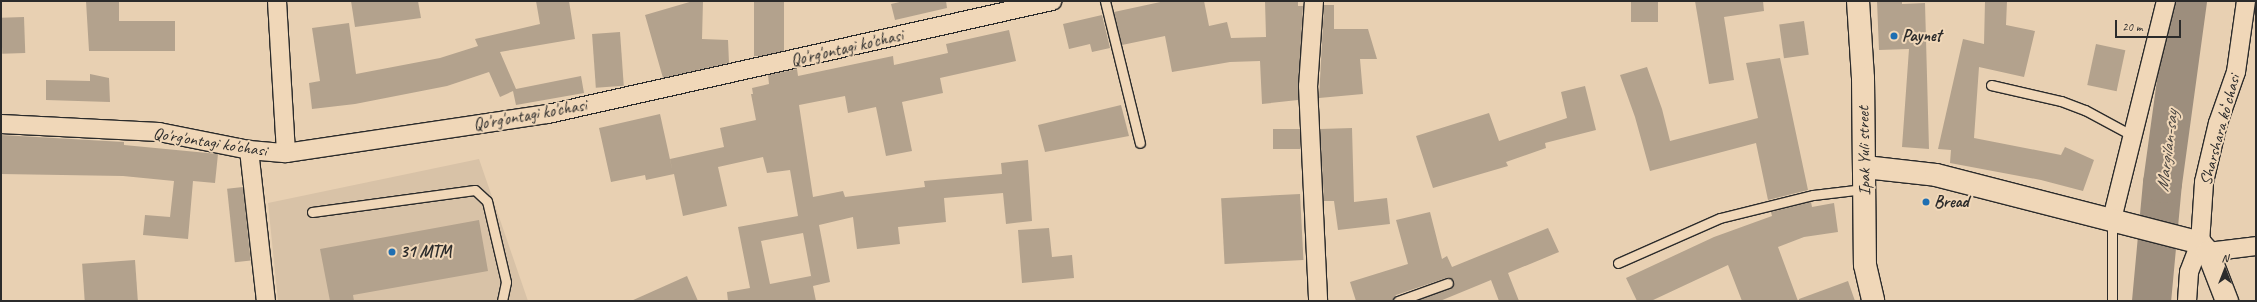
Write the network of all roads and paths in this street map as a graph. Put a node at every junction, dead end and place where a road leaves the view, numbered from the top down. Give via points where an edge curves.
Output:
1 (277, 1) edge
2 (1052, 1) edge
3 (1105, 1) edge
4 (1314, 1) edge
5 (1858, 1) edge
6 (2166, 1) edge
7 (2246, 1) edge
8 (1991, 84) dead end
9 (1, 124) edge
10 (2133, 136) junction
11 (1140, 142) dead end
12 (249, 150) junction
13 (286, 153) junction
14 (1865, 167) junction
15 (1864, 189) junction
16 (312, 212) dead end
17 (2112, 219) junction
18 (2201, 245) junction
19 (2256, 246) edge
20 (1618, 263) dead end
21 (1448, 283) dead end
22 (266, 301) edge
23 (502, 301) edge
24 (1318, 301) edge
25 (1398, 301) edge
26 (1873, 301) edge
27 (2112, 301) edge
28 (2187, 301) edge
29 (2227, 301) edge

1 - 13 street
2 - 13 street, Qo'rg'ontagi ko'chasi via 548,114
3 - 11 lane
4 - 24 street via 1308,86
5 - 14 street, Ipak Yuli street
6 - 10 street
7 - 18 street, Sharshara koʻchasi via 2236,72 2218,123 2204,182
8 - 10 lane via 2061,101 2085,110
9 - 12 street, Qo'rg'ontagi ko'chasi via 159,132
10 - 17 street
12 - 13 street, Qo'rg'ontagi ko'chasi
12 - 22 street
14 - 15 street, Ipak Yuli street
14 - 17 street via 1936,175
15 - 20 lane via 1812,196 1720,218
15 - 26 street, Ipak Yuli street via 1865,265
16 - 23 lane via 475,190 487,201 506,282
17 - 18 street
17 - 27 lane
18 - 19 street
18 - 28 street via 2189,272
18 - 29 street, Sharshara koʻchasi
21 - 25 lane

